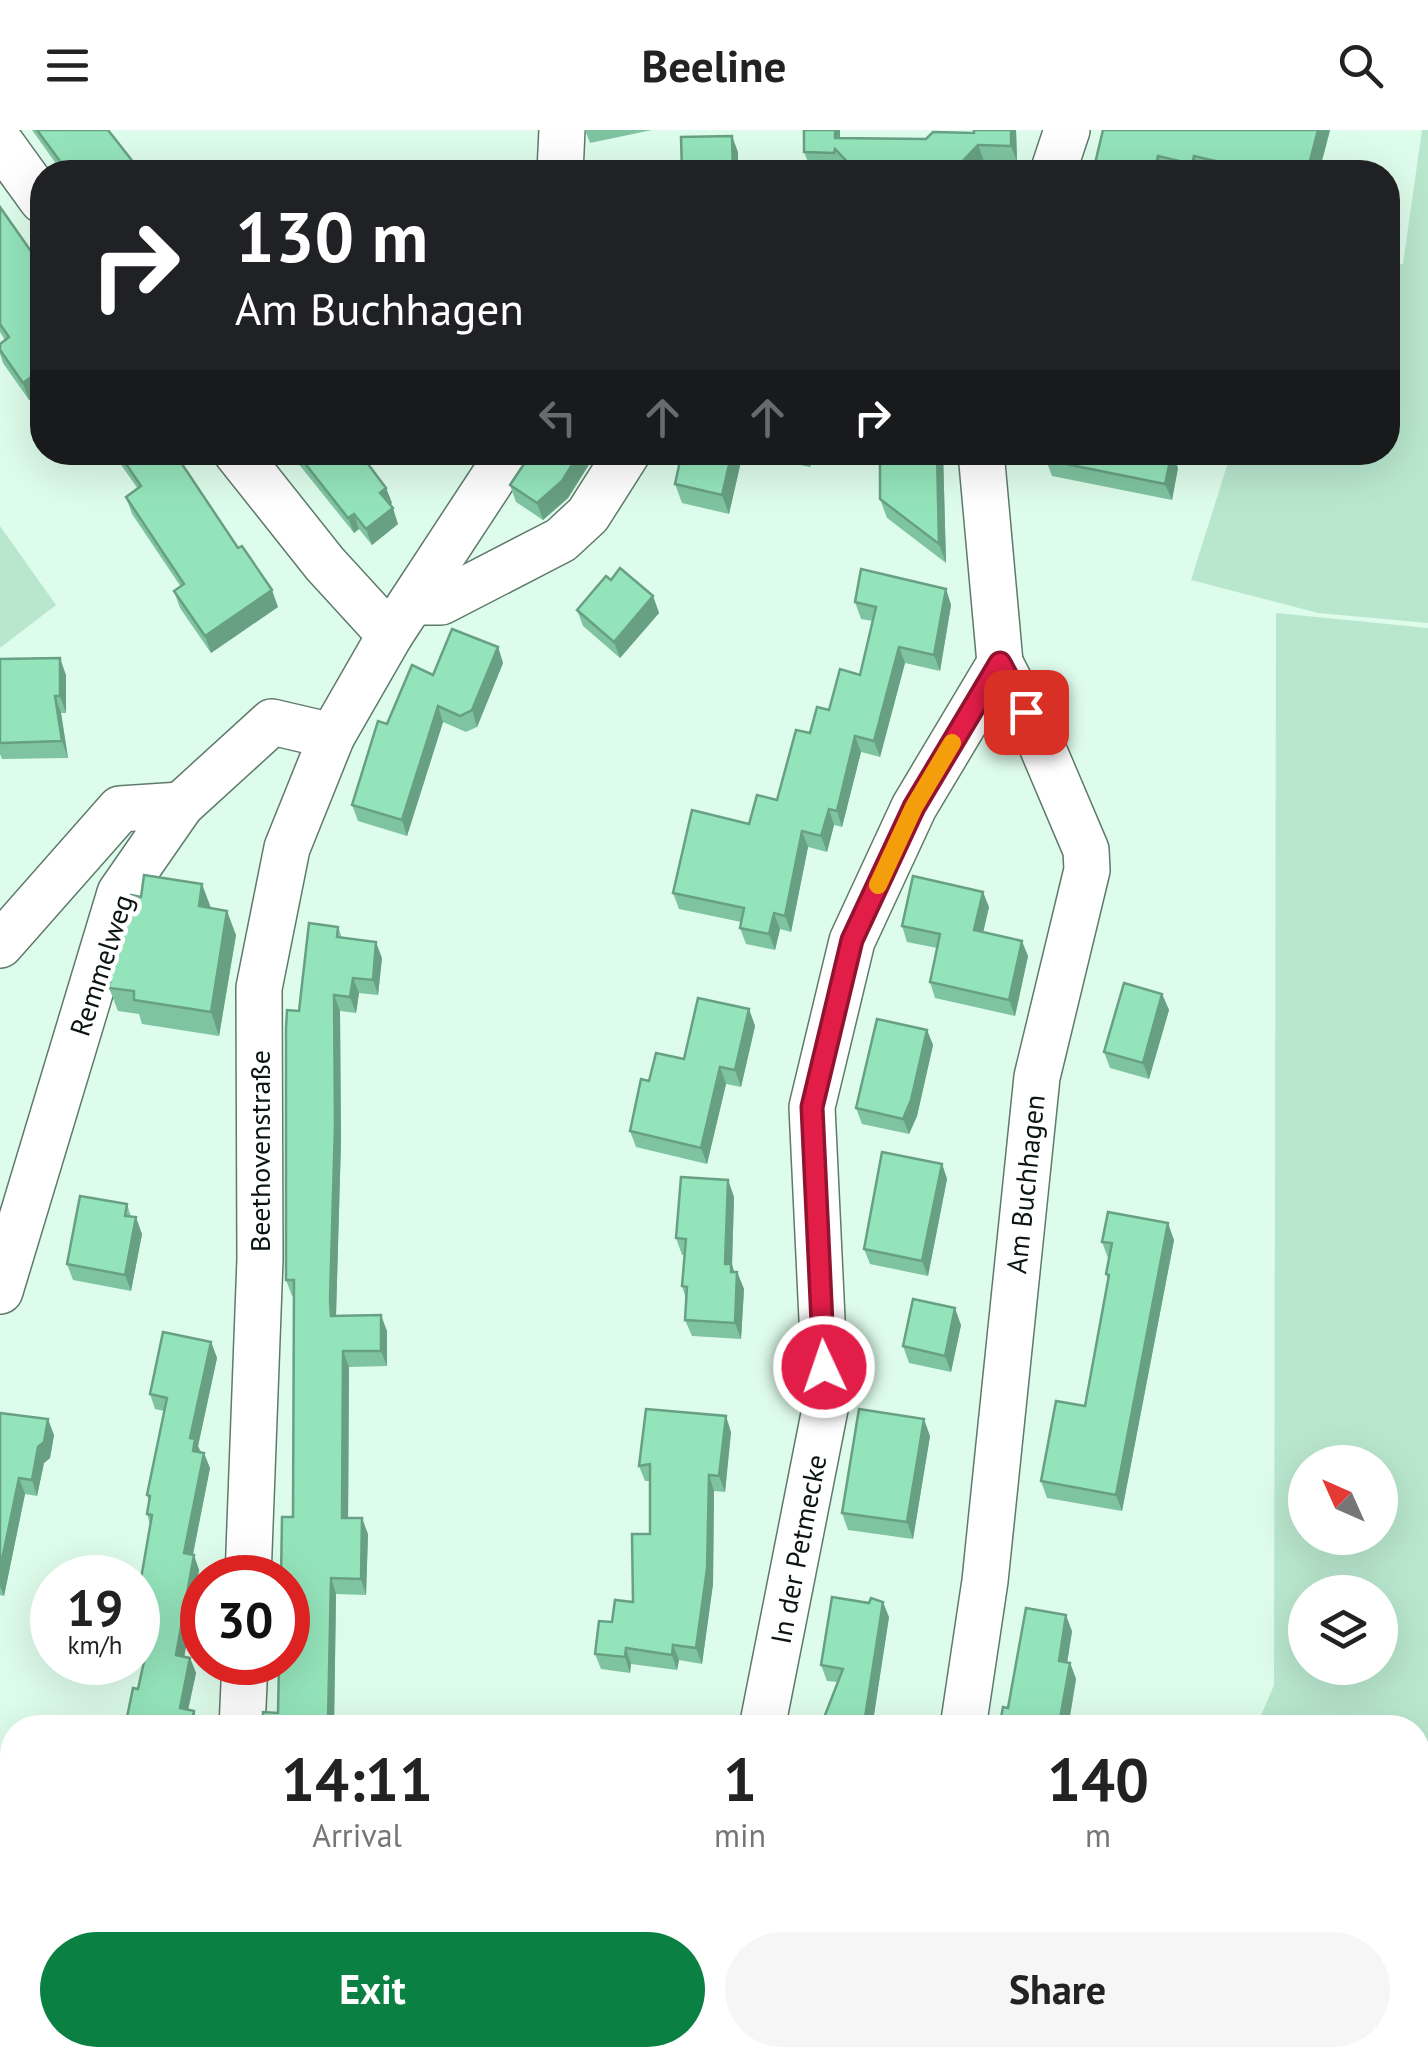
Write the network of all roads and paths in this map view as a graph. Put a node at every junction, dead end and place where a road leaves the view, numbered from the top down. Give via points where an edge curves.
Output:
1 (562, 130) edge
2 (1067, 130) edge
3 (0, 142) edge
4 (561, 160) edge
5 (1057, 160) edge
6 (30, 183) edge
7 (246, 465) edge
8 (502, 465) edge
9 (620, 465) edge
10 (982, 465) edge
11 (401, 619) junction
12 (1000, 663) junction
13 (332, 736) junction
14 (181, 805) junction
15 (0, 946) edge
16 (0, 1291) edge
17 (249, 1555) edge
18 (244, 1685) edge
19 (243, 1715) edge
20 (765, 1715) edge
21 (965, 1715) edge

1 - 4 street
2 - 5 street
3 - 6 street
7 - 11 street via 325,564
8 - 11 street
9 - 11 street via 588,515 561,540
10 - 12 street
11 - 13 street
12 - 20 street, In der Petmecke via 914,807 852,940 812,1107 826,1404
12 - 21 street, Am Buchhagen via 1086,850 1087,870 1036,1077 986,1581
13 - 14 street, Remmelweg via 272,722
13 - 17 street, Beethovenstraße via 287,848 259,988 260,1259
14 - 15 street via 120,809
14 - 16 street, Remmelweg via 120,893
18 - 19 street

